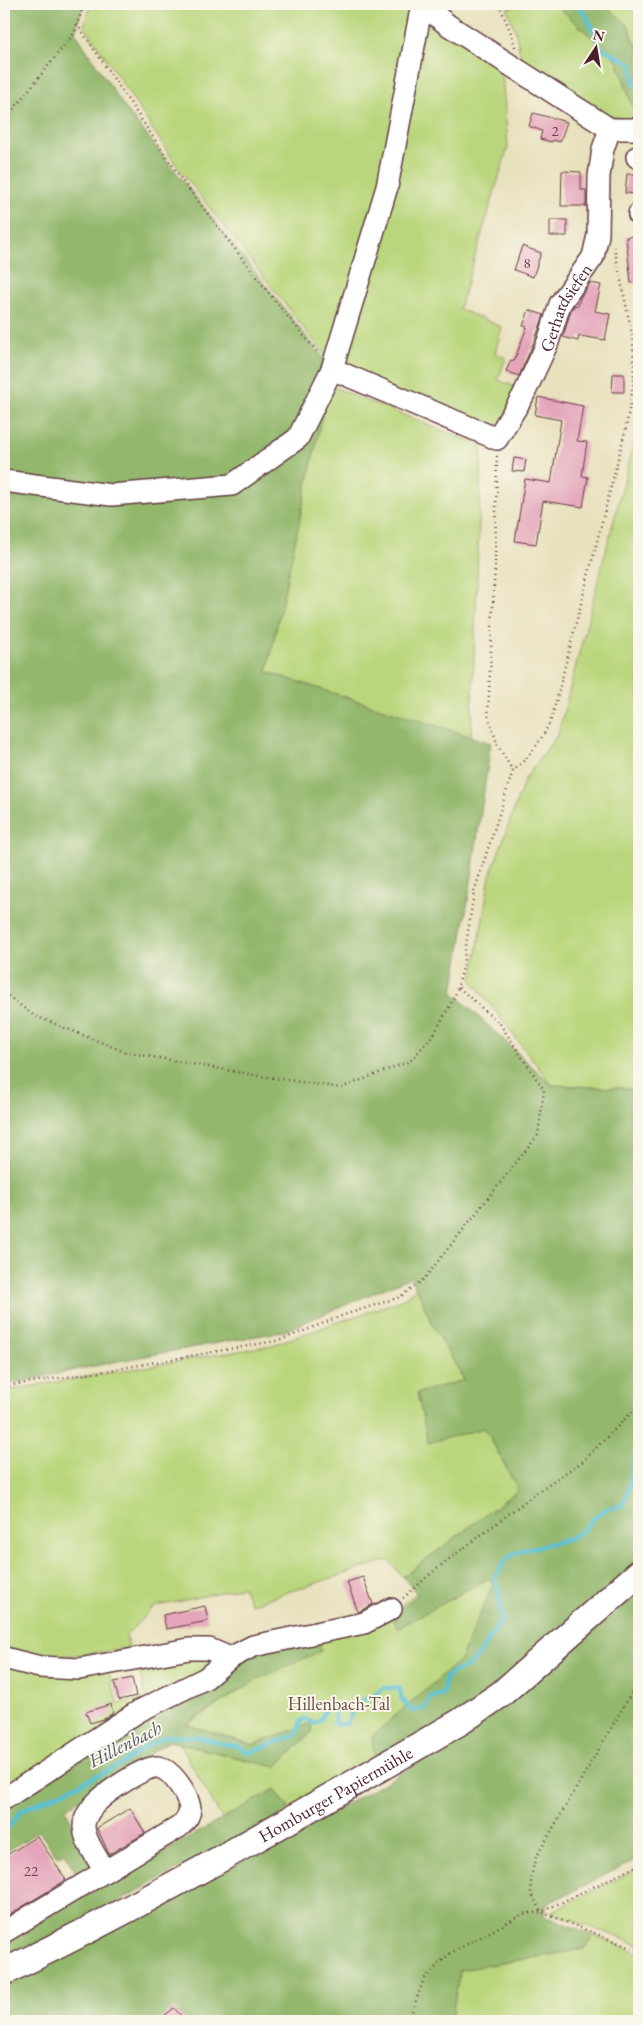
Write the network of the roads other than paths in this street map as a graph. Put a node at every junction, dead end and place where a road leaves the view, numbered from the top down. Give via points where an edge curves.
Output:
1 (422, 4) edge
2 (610, 129) junction
3 (639, 130) edge
4 (332, 369) junction
5 (4, 482) edge
6 (639, 1573) edge
7 (391, 1609) road end
8 (4, 1658) edge
9 (230, 1658) junction
10 (4, 1799) edge
11 (105, 1871) junction
12 (4, 1932) edge
13 (4, 1972) edge

1 - 2 street
1 - 4 street via 387,187
2 - 3 street
2 - 4 street, Gerhardsiefen via 599,176 598,235 593,257 560,304 548,342 524,396 497,440
4 - 5 street via 298,438 232,485 111,495
6 - 13 main road, Homburger Papiermühle via 501,1694 460,1722 96,1926
7 - 9 street via 364,1623 253,1646
8 - 9 street via 40,1667 79,1669 189,1649 209,1649
9 - 10 street via 206,1678 139,1711
11 - 11 street via 186,1820 190,1804 166,1769 147,1768 99,1800 87,1816 84,1827 87,1839
11 - 12 street

